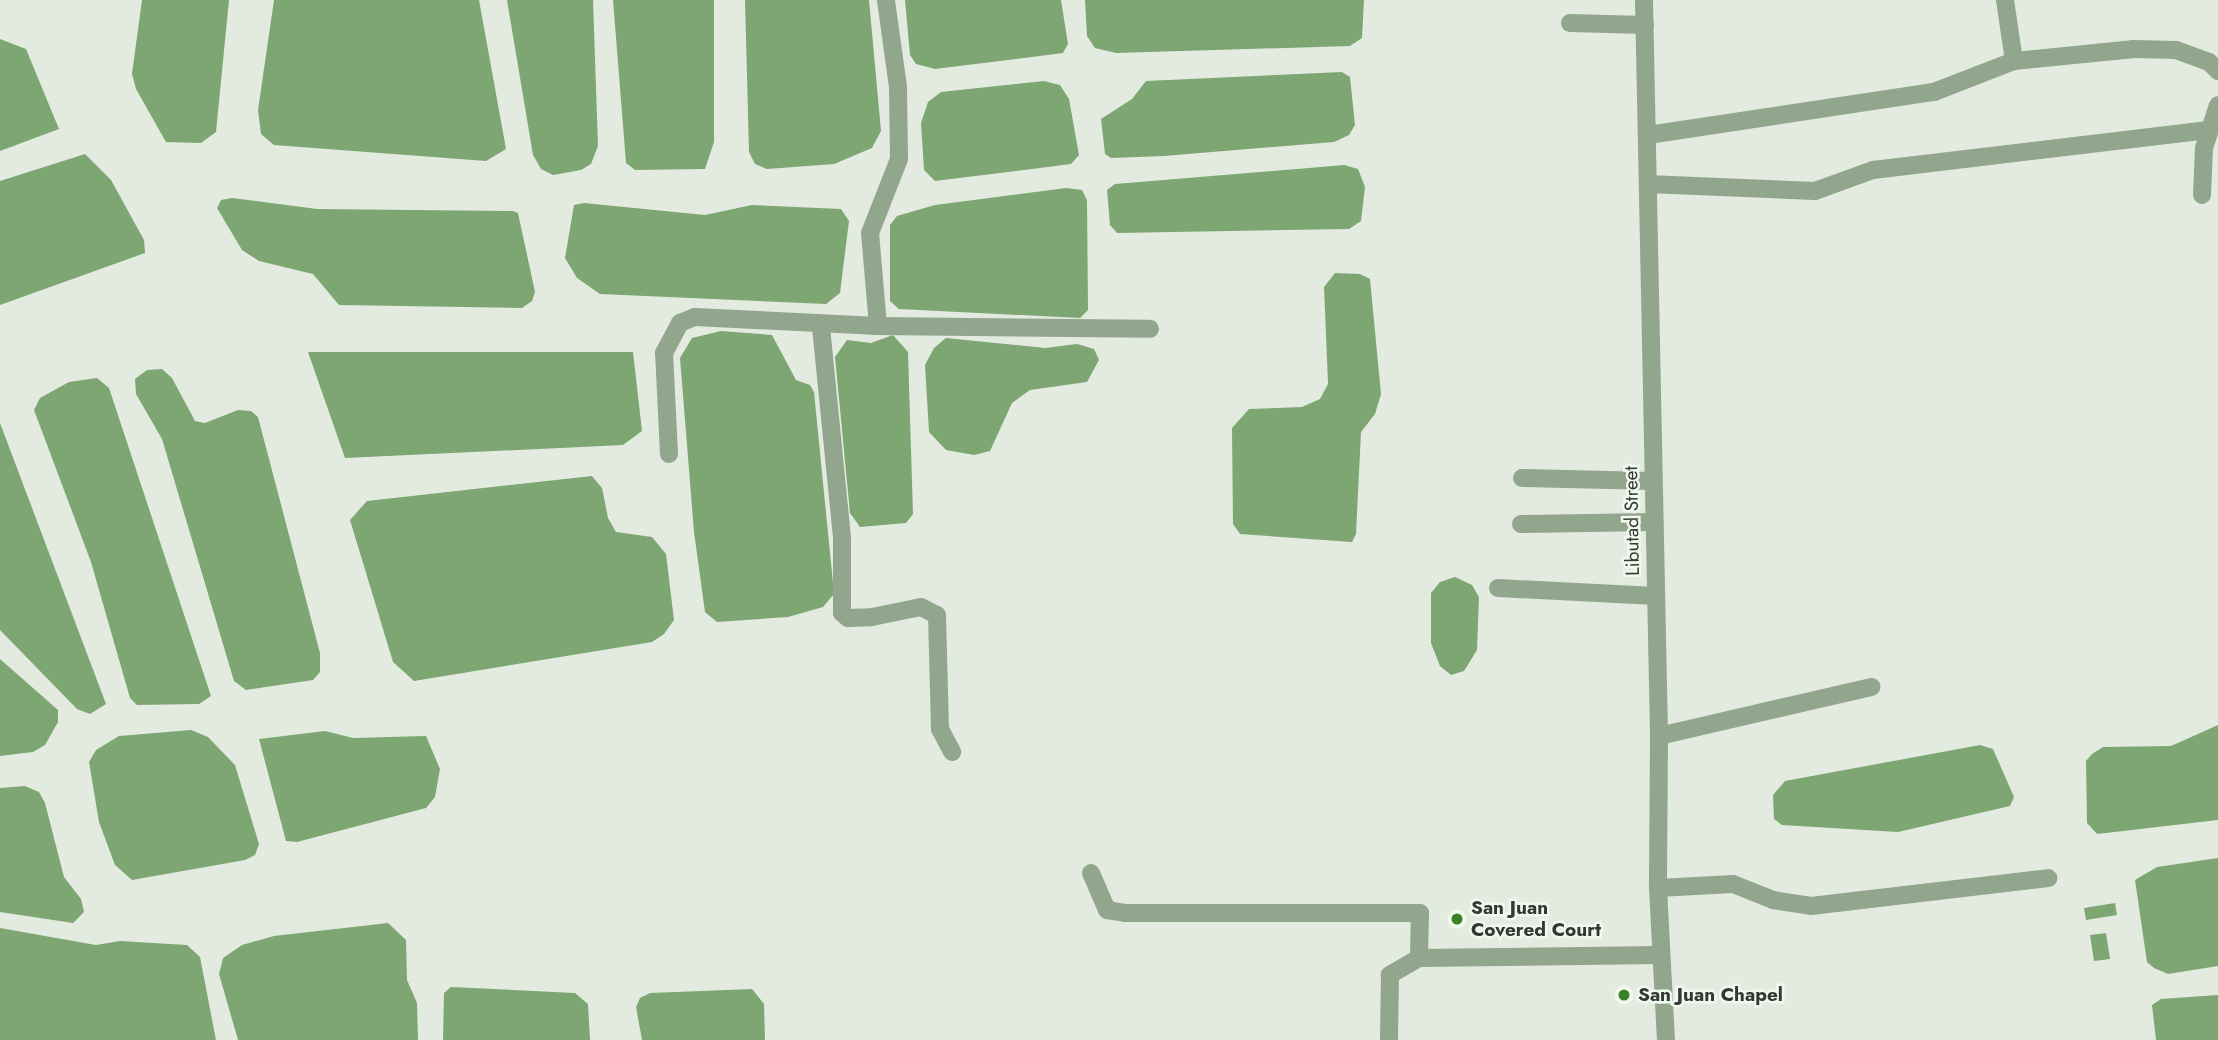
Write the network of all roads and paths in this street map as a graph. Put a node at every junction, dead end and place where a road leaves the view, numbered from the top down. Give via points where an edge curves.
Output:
1 (886, 0) edge
2 (1644, 0) edge
3 (2005, 0) edge
4 (1570, 23) dead end
5 (1644, 25) junction
6 (2014, 61) junction
7 (2215, 65) edge
8 (2218, 105) edge
9 (2209, 131) junction
10 (1648, 135) junction
11 (1648, 184) junction
12 (2203, 195) dead end
13 (878, 326) junction
14 (821, 327) junction
15 (1150, 329) dead end
16 (669, 454) dead end
17 (1522, 478) dead end
18 (1653, 481) junction
19 (1653, 522) junction
20 (1521, 524) dead end
21 (1498, 588) dead end
22 (1655, 596) junction
23 (1871, 687) dead end
24 (1660, 736) junction
25 (952, 752) dead end
26 (1091, 873) dead end
27 (2048, 878) dead end
28 (1658, 888) junction
29 (1661, 955) junction
30 (1419, 958) junction
31 (1389, 1040) edge
32 (1666, 1040) edge

1 - 13 street via 898,88 899,159 870,233
2 - 5 street, Libutad Street
3 - 6 street
4 - 5 street
5 - 10 street, Libutad Street
6 - 7 street via 2134,49 2176,50
6 - 10 street via 1934,92
8 - 9 street
9 - 11 street via 1873,170 1815,191
9 - 12 street
10 - 11 street, Libutad Street
11 - 18 street, Libutad Street
13 - 14 street
13 - 15 street
14 - 16 street via 695,317 680,323 664,353
14 - 25 street via 842,539 842,613 848,618 872,617 921,607 937,615 940,729
17 - 18 street
18 - 19 street, Libutad Street
19 - 20 street
19 - 22 street, Libutad Street
21 - 22 street
22 - 24 street, Libutad Street
23 - 24 street
24 - 28 street, Libutad Street
26 - 30 street via 1107,910 1125,913 1420,913
27 - 28 street via 1811,906 1773,900 1733,884
28 - 29 street, Libutad Street
29 - 30 street
29 - 32 street, Libutad Street
30 - 31 street via 1390,975

